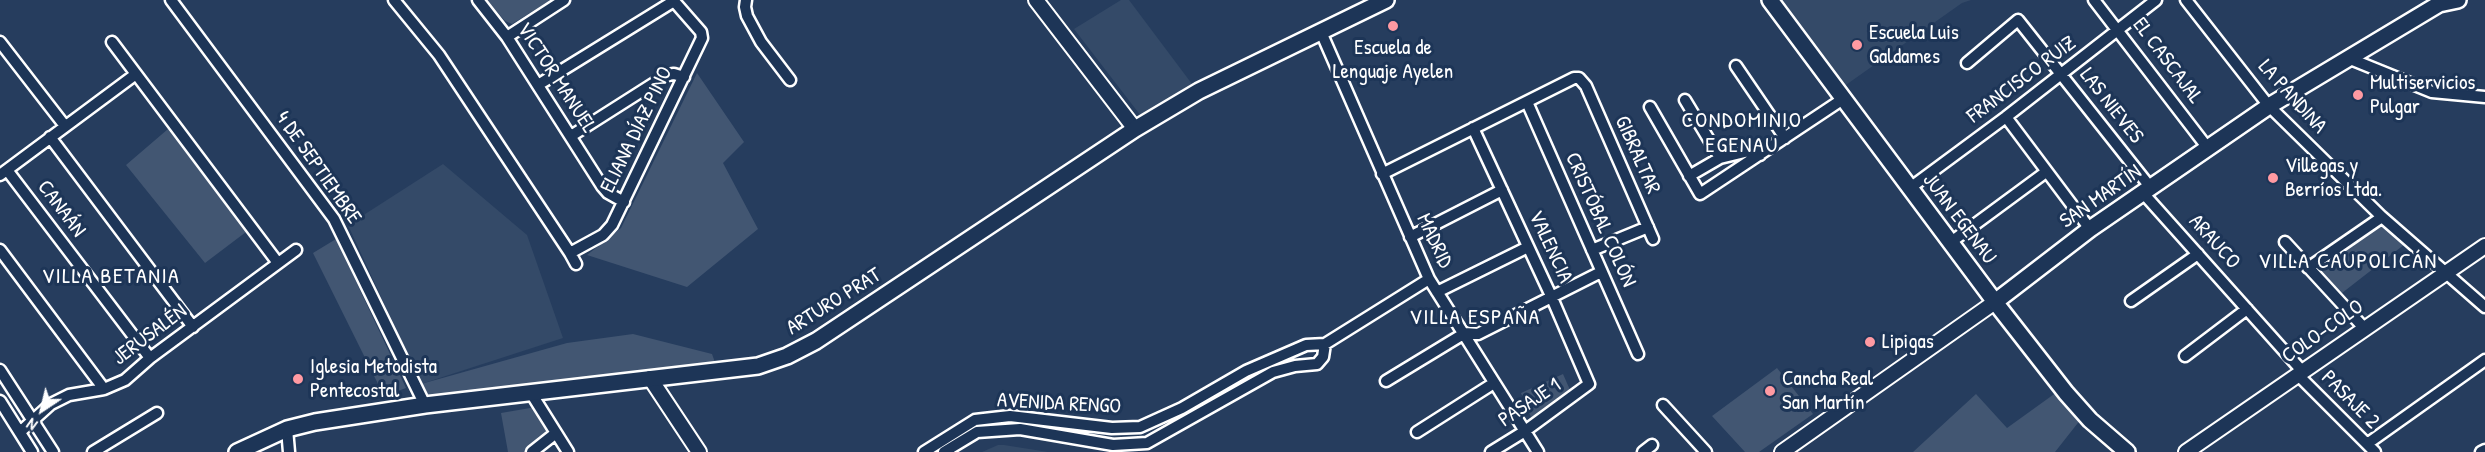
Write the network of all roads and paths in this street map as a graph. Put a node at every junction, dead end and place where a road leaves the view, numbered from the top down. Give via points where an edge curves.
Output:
1 (171, 0) edge
2 (394, 0) edge
3 (478, 0) edge
4 (564, 0) edge
5 (673, 0) edge
6 (746, 0) edge
7 (1036, 0) edge
8 (1386, 0) edge
9 (1770, 0) edge
10 (2094, 0) edge
11 (2156, 0) edge
12 (2186, 0) edge
13 (2458, 0) edge
14 (2436, 2) edge
15 (2119, 30) junction
16 (1321, 32) junction
17 (507, 37) junction
18 (0, 42) edge
19 (112, 42) dead end
20 (2348, 58) junction
21 (1967, 63) dead end
22 (1736, 66) dead end
23 (136, 74) junction
24 (2061, 74) junction
25 (684, 77) junction
26 (790, 80) dead end
27 (538, 85) junction
28 (2485, 97) edge
29 (1843, 99) junction
30 (1685, 100) dead end
31 (1527, 102) junction
32 (2269, 106) junction
33 (1650, 107) dead end
34 (2006, 117) junction
35 (65, 126) junction
36 (1135, 129) junction
37 (1473, 129) junction
38 (571, 136) junction
39 (50, 137) junction
40 (1785, 138) junction
41 (2207, 147) junction
42 (1760, 155) junction
43 (1720, 158) junction
44 (2046, 172) junction
45 (3, 173) edge
46 (1382, 174) junction
47 (1689, 176) junction
48 (1910, 188) junction
49 (1502, 190) junction
50 (2147, 190) junction
51 (624, 202) junction
52 (2382, 217) junction
53 (1648, 227) junction
54 (2090, 229) junction
55 (1410, 237) junction
56 (1653, 239) dead end
57 (1951, 242) junction
58 (2285, 242) dead end
59 (2485, 246) edge
60 (1528, 247) junction
61 (0, 250) edge
62 (296, 250) dead end
63 (1592, 250) junction
64 (570, 253) junction
65 (2198, 254) junction
66 (278, 263) junction
67 (576, 264) dead end
68 (2308, 268) junction
69 (1601, 272) junction
70 (2446, 272) junction
71 (1429, 279) junction
72 (1437, 292) junction
73 (1552, 298) junction
74 (2131, 301) dead end
75 (1995, 302) junction
76 (2485, 307) edge
77 (2247, 309) junction
78 (193, 327) junction
79 (2365, 329) junction
80 (1465, 333) junction
81 (1325, 344) junction
82 (1638, 354) dead end
83 (2185, 356) dead end
84 (150, 358) junction
85 (2485, 360) edge
86 (0, 370) edge
87 (2300, 373) junction
88 (650, 378) junction
89 (1386, 381) dead end
90 (1494, 383) junction
91 (1589, 384) joint
92 (104, 388) junction
93 (531, 393) junction
94 (0, 401) edge
95 (425, 405) junction
96 (1663, 405) dead end
97 (157, 413) dead end
98 (32, 419) junction
99 (287, 429) junction
100 (1525, 431) junction
101 (20, 432) junction
102 (1417, 432) dead end
103 (556, 433) junction
104 (2371, 448) edge
105 (32, 452) edge
106 (53, 452) edge
107 (93, 452) edge
108 (237, 452) edge
109 (289, 452) edge
110 (532, 452) edge
111 (568, 452) edge
112 (699, 452) edge
113 (924, 452) edge
114 (944, 452) edge
115 (1491, 452) edge
116 (1538, 452) edge
117 (1706, 452) edge
118 (1782, 452) edge
119 (2127, 452) edge
120 (2186, 452) edge

1 - 95 street, 4 DE SEPTIEMBRE via 334,219
2 - 64 street via 445,64
3 - 17 street, VICTOR MANUEL
4 - 17 street
5 - 25 street, ELIANA DÍAZ PINO via 702,38
5 - 27 street
6 - 26 street via 747,16 760,42
7 - 36 street
8 - 16 main road, ARTURO PRAT
9 - 29 main road, JUAN EGENAU
10 - 15 street, EL CASCAJAL
11 - 15 street, FRANCISCO RUIZ
12 - 32 street, LA PANDINA
13 - 14 main road, SAN MARTÍN
14 - 20 main road, SAN MARTÍN
15 - 24 street, FRANCISCO RUIZ
15 - 41 street, EL CASCAJAL
16 - 36 main road, ARTURO PRAT via 1199,91
16 - 46 street, MADRID
17 - 27 street, VICTOR MANUEL
18 - 35 street
19 - 23 street
20 - 28 street via 2432,92
20 - 32 main road, SAN MARTÍN
21 - 24 street, LAS NIEVES via 2018,20
22 - 40 street
23 - 35 street
23 - 66 street
24 - 34 street, FRANCISCO RUIZ
24 - 50 street, LAS NIEVES
25 - 38 street via 667,75
25 - 51 street, ELIANA DÍAZ PINO
27 - 38 street, VICTOR MANUEL
29 - 40 street
29 - 48 main road, JUAN EGENAU
30 - 43 street
31 - 37 street
31 - 53 street, GIBRALTAR via 1579,78
31 - 63 street, CRISTÓBAL COLÓN
32 - 41 main road, SAN MARTÍN
32 - 52 street, LA PANDINA
33 - 47 street
34 - 44 street
34 - 48 street, FRANCISCO RUIZ
35 - 39 street
36 - 88 main road, ARTURO PRAT via 816,342 758,366
37 - 46 street
37 - 49 street, VALENCIA
38 - 51 street, VICTOR MANUEL via 602,186
39 - 45 street
39 - 78 street
40 - 42 street
41 - 50 main road, SAN MARTÍN
42 - 43 street via 1749,151
42 - 47 street via 1700,194
43 - 47 street
44 - 54 street
44 - 57 street
45 - 84 street, CANAÁN
46 - 55 street, MADRID
48 - 57 main road, JUAN EGENAU
49 - 55 street
49 - 60 street, VALENCIA
50 - 54 main road, SAN MARTÍN
50 - 65 street, ARAUCO
51 - 64 street, ELIANA DÍAZ PINO via 603,235
52 - 68 street
52 - 70 street, LA PANDINA
53 - 56 street, GIBRALTAR
53 - 63 street
54 - 75 main road, SAN MARTÍN
55 - 71 street, MADRID
57 - 75 main road, JUAN EGENAU
58 - 68 street
59 - 70 street, COLO-COLO
60 - 72 street
60 - 73 street, VALENCIA
61 - 92 street
62 - 66 street, JERUSALÉN
63 - 69 street, CRISTÓBAL COLÓN
64 - 67 street
65 - 74 street
65 - 77 street, ARAUCO
66 - 78 street, JERUSALÉN
68 - 79 street
69 - 73 street
69 - 82 street, CRISTÓBAL COLÓN
70 - 76 street, LA PANDINA
70 - 79 street, COLO-COLO
71 - 72 street, MADRID
71 - 81 street, AVENIDA RENGO
72 - 80 street, MADRID
73 - 80 street via 1478,334
73 - 91 street, VALENCIA
75 - 118 street, SAN MARTÍN
75 - 119 main road, JUAN EGENAU via 2066,393
77 - 83 street
77 - 87 street, ARAUCO
78 - 84 street, JERUSALÉN
79 - 87 street, COLO-COLO
80 - 89 street
80 - 90 street, MADRID
81 - 113 street, AVENIDA RENGO via 1306,345 1246,371 1140,427 1112,428 1011,416 975,420
81 - 114 street, AVENIDA RENGO via 1317,364 1273,372 1147,443 1113,445 1020,429 977,432
84 - 92 street, JERUSALÉN via 124,380
85 - 104 street
86 - 98 street
87 - 104 street, PASAJE 2
87 - 120 street, COLO-COLO
88 - 93 main road, ARTURO PRAT
88 - 112 street
90 - 100 street, MADRID
90 - 102 street
91 - 100 street, PASAJE 1
92 - 98 street, JERUSALÉN via 69,396
93 - 95 main road, ARTURO PRAT
93 - 103 street
94 - 101 street
95 - 99 main road, ARTURO PRAT
96 - 117 street
97 - 107 street
98 - 101 street, JERUSALÉN
98 - 106 street
99 - 108 main road, ARTURO PRAT
99 - 109 street
100 - 115 street, PASAJE 1
100 - 116 street, MADRID
101 - 105 street
103 - 110 street
103 - 111 street

